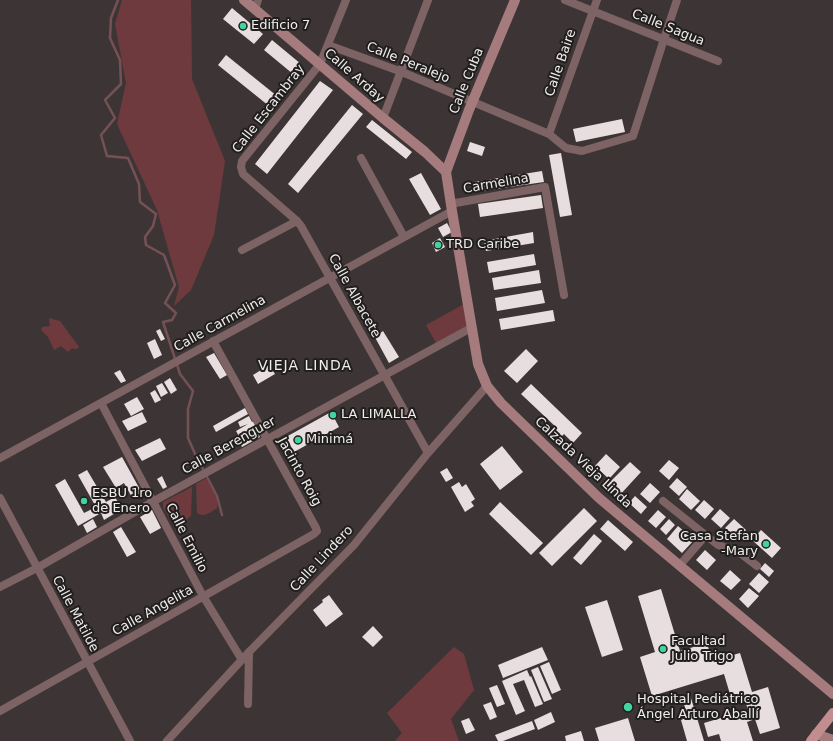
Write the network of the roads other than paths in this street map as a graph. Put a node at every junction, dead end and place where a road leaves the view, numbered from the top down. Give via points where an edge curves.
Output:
1 (244, 0) edge
2 (346, 0) edge
3 (428, 0) edge
4 (515, 0) edge
5 (565, 0) edge
6 (597, 0) edge
7 (677, 0) edge
8 (256, 5) edge
9 (592, 11) junction
10 (664, 39) junction
11 (328, 44) junction
12 (718, 61) dead end
13 (320, 64) junction
14 (402, 72) junction
15 (472, 102) junction
16 (383, 118) junction
17 (549, 134) junction
18 (361, 158) dead end
19 (241, 167) joint
20 (446, 172) junction
21 (451, 208) junction
22 (297, 221) junction
23 (404, 237) junction
24 (242, 250) dead end
25 (330, 277) junction
26 (564, 295) dead end
27 (471, 328) junction
28 (213, 341) junction
29 (384, 375) junction
30 (487, 386) junction
31 (101, 403) junction
32 (267, 439) junction
33 (428, 453) junction
34 (0, 458) edge
35 (0, 498) edge
36 (154, 501) junction
37 (663, 501) dead end
38 (316, 531) joint
39 (706, 535) junction
40 (679, 566) junction
41 (757, 566) dead end
42 (37, 568) junction
43 (0, 587) edge
44 (203, 596) junction
45 (249, 652) junction
46 (242, 660) junction
47 (87, 662) junction
48 (833, 694) edge
49 (248, 704) dead end
50 (0, 711) edge
51 (833, 712) edge
52 (813, 738) edge
53 (833, 740) edge
54 (130, 741) edge
55 (167, 741) edge

1 - 8 street, Calle Arday
2 - 11 street, Calle Escambray
3 - 14 street
4 - 15 street, Calle Cuba
5 - 9 street, Calle Sagua
6 - 9 street, Calle Baire
7 - 10 street
8 - 13 street, Calle Arday
9 - 10 street, Calle Sagua
9 - 17 street, Calle Baire
10 - 12 street, Calle Sagua
10 - 17 street, Calle Peralejo via 633,136 582,152 566,148
11 - 13 street, Calle Escambray
11 - 14 street, Calle Peralejo
13 - 16 street, Calle Arday
13 - 19 street, Calle Escambray via 242,161
14 - 15 street, Calle Peralejo
14 - 16 street
15 - 17 street, Calle Peralejo
15 - 20 street, Calle Cuba
16 - 20 street, Calle Arday
18 - 23 street
19 - 22 street, Calle Albacete via 246,176
20 - 21 street, Calzada Vieja Linda
21 - 23 street, Calle Carmelina
21 - 26 street, Carmelina via 545,187
21 - 27 street, Calzada Vieja Linda
22 - 24 street
22 - 25 street, Calle Albacete
23 - 25 street, Calle Carmelina
25 - 28 street, Calle Carmelina
25 - 29 street, Calle Albacete
27 - 29 street, Calle Berenguer
27 - 30 street, Calzada Vieja Linda via 478,364
28 - 31 street, Calle Carmelina
28 - 32 street, Jacinto Roig
29 - 32 street, Calle Berenguer
29 - 33 street, Calle Albacete
30 - 33 street, Calle Lindero
30 - 40 street, Calzada Vieja Linda via 501,403 599,498
31 - 34 street, Calle Carmelina
31 - 36 street, Calle Emilio
32 - 36 street, Calle Berenguer
32 - 38 street, Jacinto Roig
33 - 45 street, Calle Lindero via 354,545
35 - 42 street, Calle Matilde
36 - 42 street, Calle Berenguer
36 - 44 street, Calle Emilio
37 - 39 street
38 - 44 street, Calle Angelita
39 - 40 street
39 - 41 street via 718,545 739,552
40 - 48 street, Calzada Vieja Linda
42 - 43 street, Calle Berenguer
42 - 47 street, Calle Matilde
44 - 46 street, Calle Emilio
44 - 47 street, Calle Angelita
45 - 46 street, Calle Lindero
45 - 49 street
46 - 55 street, Calle Lindero
47 - 50 street, Calle Angelita
47 - 54 street, Calle Matilde
51 - 52 main road
52 - 53 street

